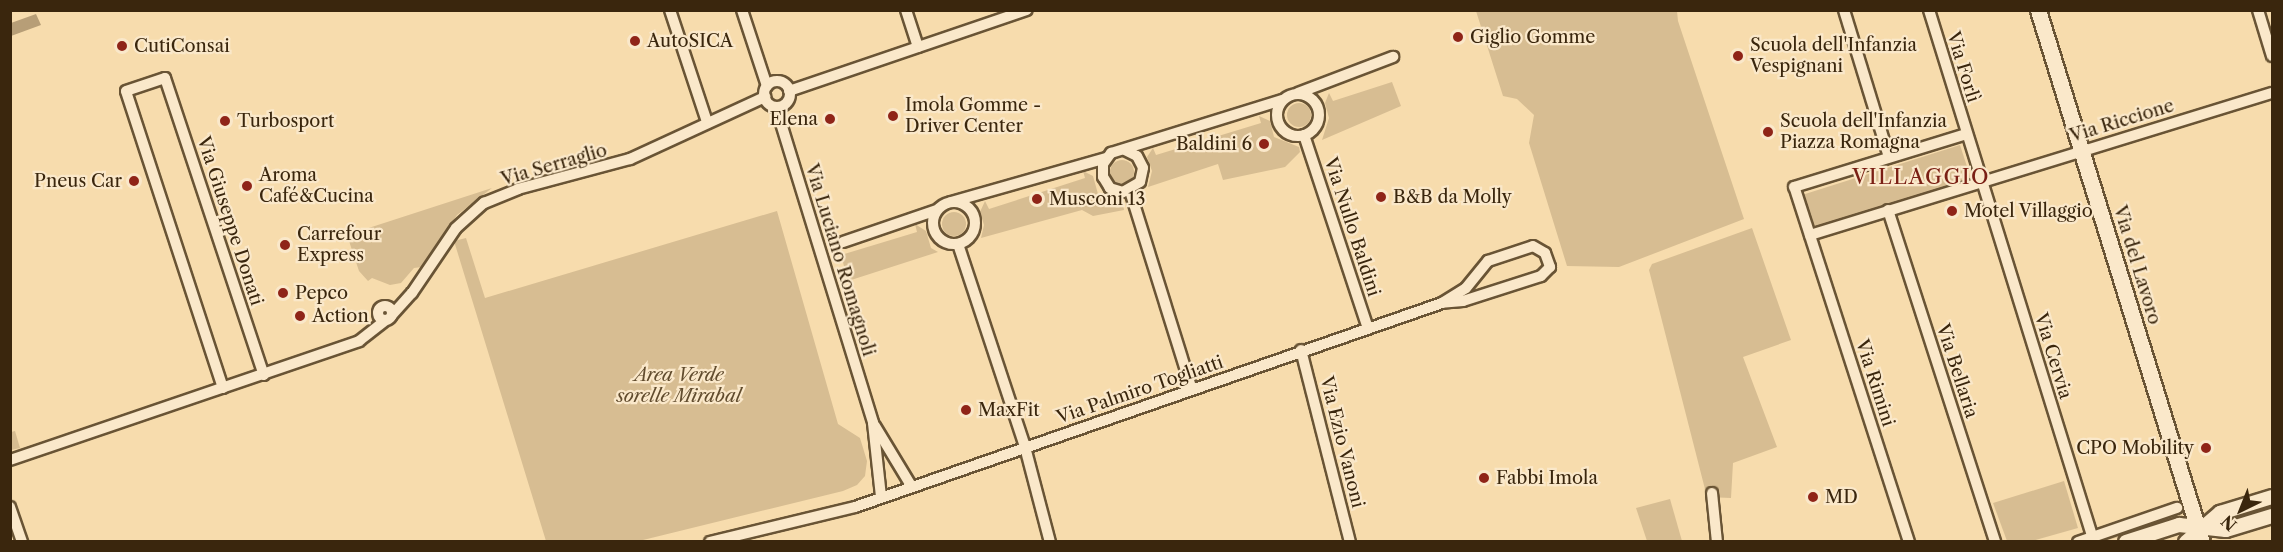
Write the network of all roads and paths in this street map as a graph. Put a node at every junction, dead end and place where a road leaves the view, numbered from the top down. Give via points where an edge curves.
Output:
1 (670, 10) edge
2 (742, 10) edge
3 (906, 10) edge
4 (1027, 10) edge
5 (1844, 10) edge
6 (1929, 10) edge
7 (2038, 10) edge
8 (2258, 10) edge
9 (918, 47) junction
10 (2272, 56) edge
11 (1393, 57) dead end
12 (789, 91) junction
13 (766, 92) junction
14 (1297, 93) junction
15 (2272, 93) edge
16 (1282, 100) junction
17 (776, 107) junction
18 (707, 122) junction
19 (1966, 134) junction
20 (1304, 135) junction
21 (1125, 150) junction
22 (2082, 150) junction
23 (1888, 157) junction
24 (1106, 158) junction
25 (1981, 180) junction
26 (1130, 191) junction
27 (951, 202) junction
28 (937, 210) junction
29 (1888, 210) junction
30 (1810, 235) junction
31 (843, 242) dead end
32 (958, 244) junction
33 (1442, 303) junction
34 (1368, 329) junction
35 (1301, 350) junction
36 (264, 375) junction
37 (223, 388) junction
38 (1192, 390) junction
39 (873, 423) junction
40 (1025, 447) junction
41 (10, 460) edge
42 (912, 487) junction
43 (1712, 493) dead end
44 (881, 497) junction
45 (2272, 498) edge
46 (10, 507) edge
47 (2177, 508) dead end
48 (2272, 516) edge
49 (2200, 536) edge
50 (748, 537) edge
51 (2093, 539) edge
52 (22, 542) edge
53 (710, 542) edge
54 (1050, 542) edge
55 (1350, 542) edge
56 (1717, 542) edge
57 (1909, 542) edge
58 (1995, 542) edge
59 (2078, 542) edge
60 (2126, 542) edge
61 (2186, 542) edge

1 - 18 street
2 - 13 street
3 - 9 street
4 - 9 street
5 - 23 street
6 - 19 street, Via Forlì
7 - 22 main road, Via del Lavoro
8 - 10 street
9 - 12 street
11 - 14 street
12 - 13 street via 778,81
12 - 17 street via 787,102
13 - 17 street
13 - 18 street, Via Serraglio
14 - 16 street
14 - 20 street via 1310,97 1318,108 1315,127
15 - 22 street, Via Riccione
16 - 20 street via 1276,113 1280,126 1290,135
16 - 21 street
17 - 39 street, Via Luciano Romagnoli
18 - 36 street, Via Serraglio via 630,159 594,172 518,189 484,203 456,228 402,305 364,337
19 - 23 street
19 - 25 street, Via Forlì
20 - 34 street, Via Nullo Baldini
21 - 24 street
21 - 26 street via 1137,156 1143,168 1140,182
22 - 25 street, Via Riccione
22 - 49 main road, Via del Lavoro
23 - 30 street, Via Rimini via 1794,187
24 - 26 street via 1102,170 1106,183 1116,191
24 - 27 street
25 - 29 street, Via Riccione
25 - 51 street, Via Cervia
26 - 38 street
27 - 28 street
27 - 32 street via 965,205 974,217 970,237
28 - 31 street
28 - 32 street via 933,224 938,237
29 - 30 street, Via Riccione
29 - 58 street, Via Bellaria
30 - 57 street, Via Rimini
32 - 40 street
33 - 33 street, Via Palmiro Togliatti via 1463,301 1541,276 1550,267 1545,253 1533,246 1488,261 1466,288
33 - 34 street, Via Palmiro Togliatti
34 - 35 street, Via Palmiro Togliatti
35 - 38 street, Via Palmiro Togliatti
35 - 55 street, Via Ezio Vanoni
36 - 37 street
36 - 37 street, Via Giuseppe Donati via 165,78 126,91
37 - 41 street
38 - 40 street, Via Palmiro Togliatti
39 - 42 street, Via Luciano Romagnoli
39 - 44 street, Via Luciano Romagnoli
40 - 42 street, Via Palmiro Togliatti
40 - 54 street
42 - 44 street, Via Palmiro Togliatti
43 - 56 street
44 - 50 street, Via Palmiro Togliatti
45 - 49 street via 2220,513
46 - 52 street
47 - 51 street
48 - 49 street
49 - 60 street via 2180,525
49 - 61 street
50 - 53 street, Via Palmiro Togliatti
51 - 59 street

